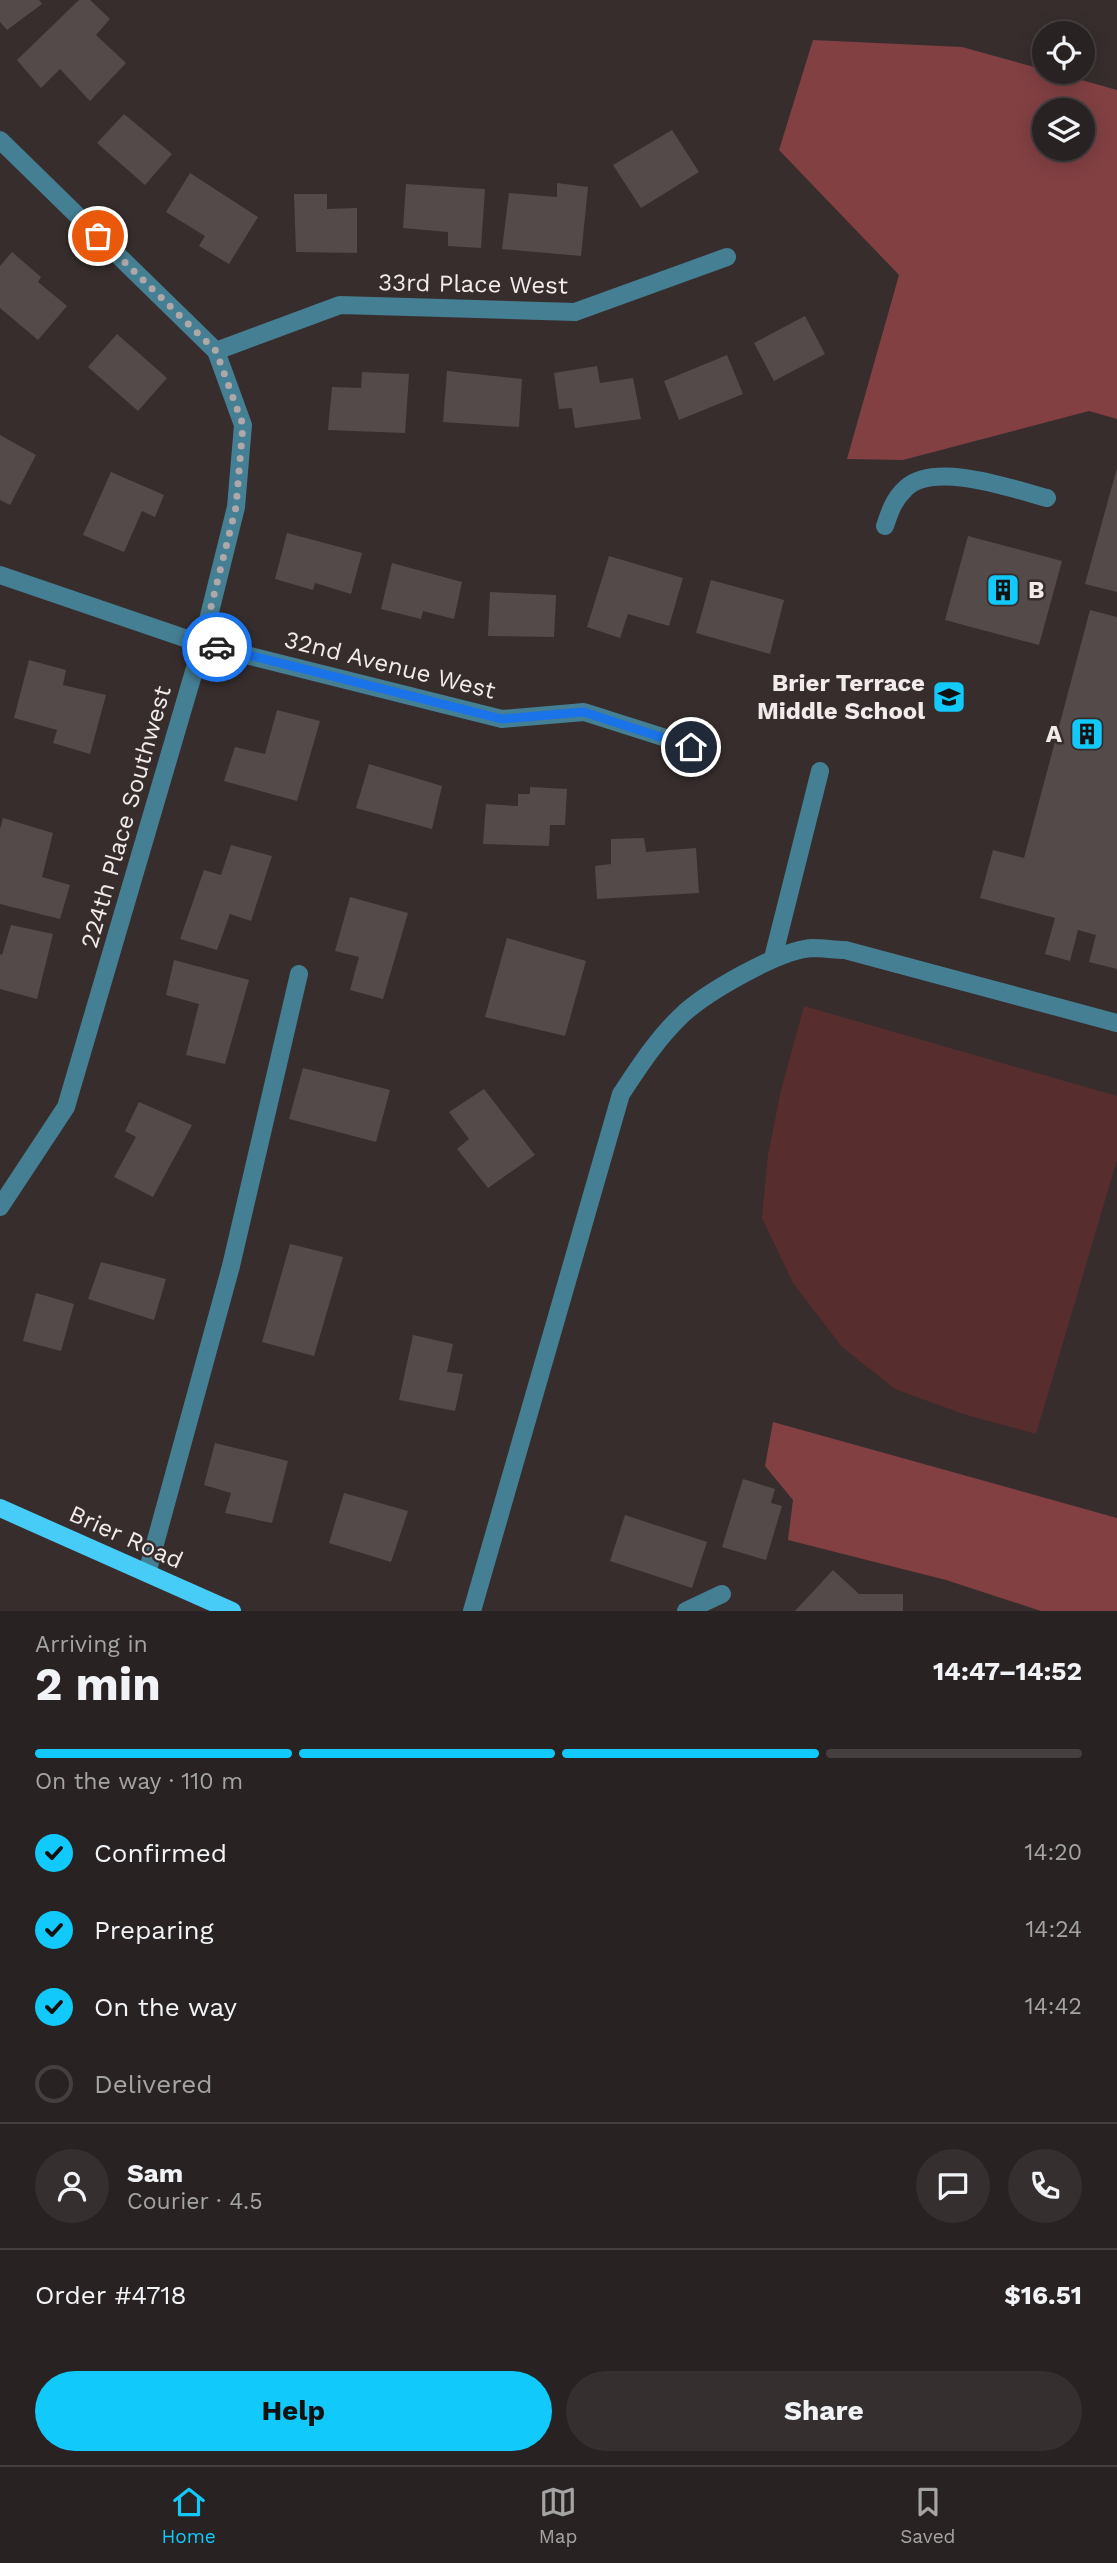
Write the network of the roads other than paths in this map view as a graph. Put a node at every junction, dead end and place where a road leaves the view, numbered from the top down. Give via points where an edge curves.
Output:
1 (0, 140) edge
2 (727, 257) dead end
3 (216, 351) junction
4 (1047, 498) dead end
5 (885, 526) dead end
6 (0, 575) edge
7 (202, 643) junction
8 (691, 747) dead end
9 (820, 771) dead end
10 (772, 958) junction
11 (299, 974) dead end
12 (1117, 1023) edge
13 (0, 1207) edge
14 (0, 1508) edge
15 (146, 1573) junction
16 (722, 1594) dead end
17 (209, 1606) edge
18 (232, 1611) edge
19 (472, 1611) edge
20 (685, 1611) edge

1 - 3 street, 224th Place Southwest
2 - 3 street, 33rd Place West via 575,312 340,305
3 - 7 street, 224th Place Southwest via 243,425 236,507
4 - 5 street via 970,477 930,478 908,486 894,502
6 - 7 street, 32nd Avenue West
7 - 8 street, 32nd Avenue West via 502,719 584,712
7 - 13 street, 224th Place Southwest via 65,1107
9 - 10 street
10 - 12 street via 811,948 845,950
10 - 19 street via 681,1015 621,1094
11 - 15 street via 231,1265
14 - 15 main road, Brier Road
15 - 17 main road, Brier Road
16 - 20 street
17 - 18 main road, Brier Road

